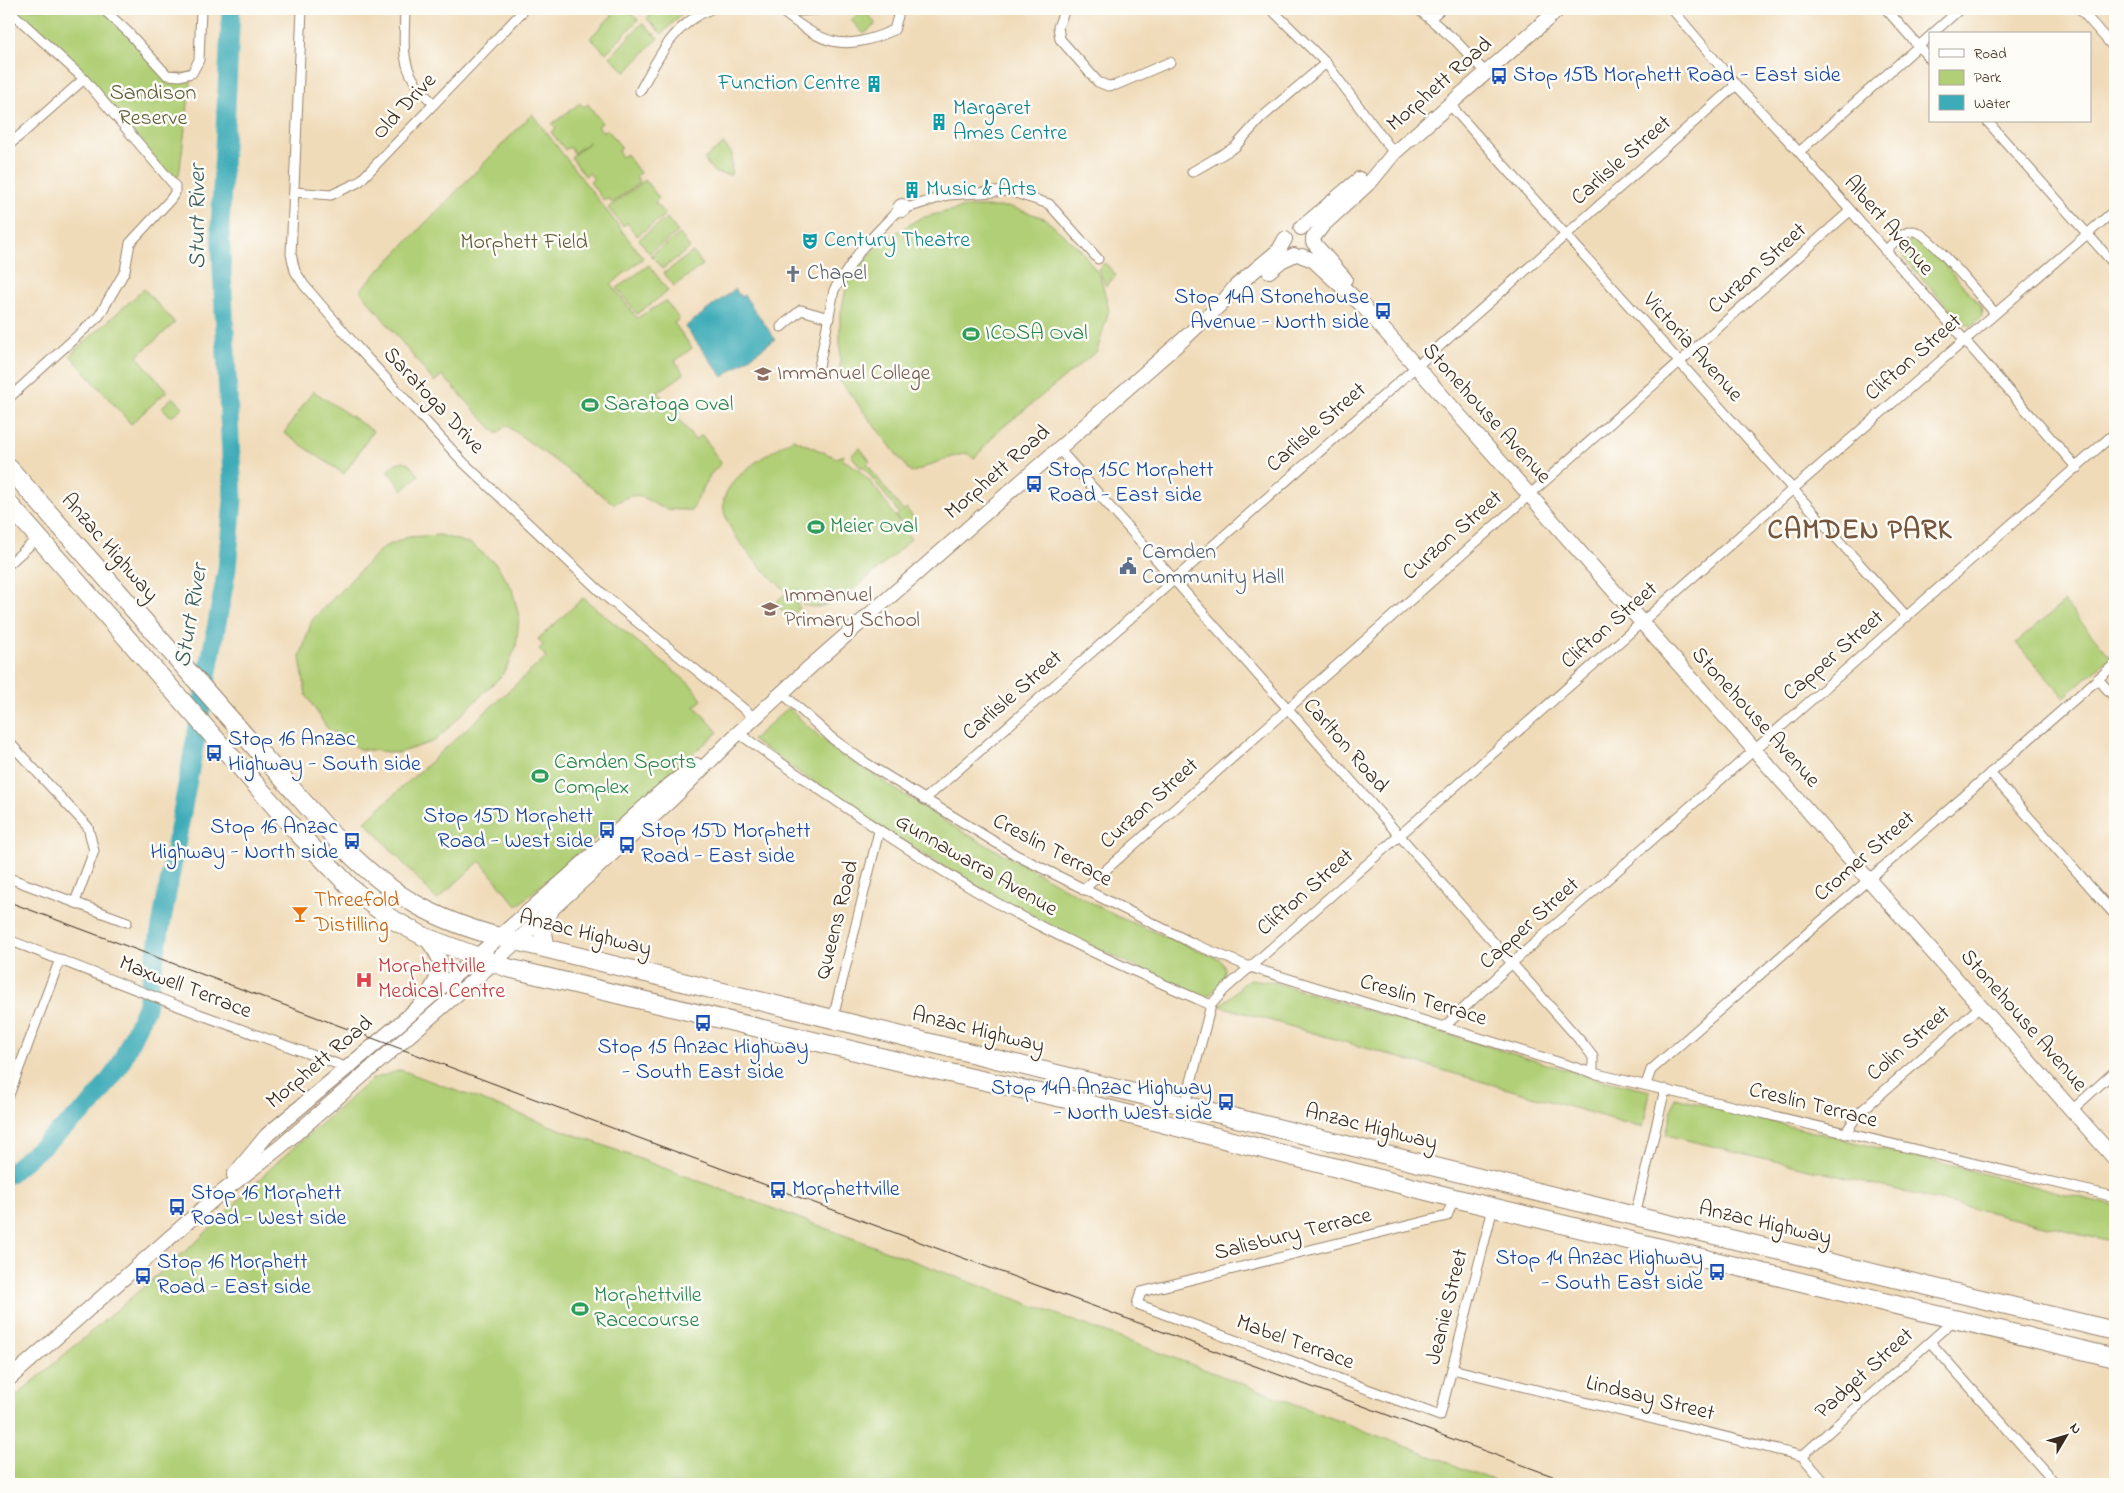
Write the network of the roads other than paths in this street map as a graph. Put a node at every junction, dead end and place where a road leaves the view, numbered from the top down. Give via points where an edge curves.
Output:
1 (103, 9) edge
2 (201, 9) edge
3 (302, 9) edge
4 (405, 9) edge
5 (525, 9) edge
6 (711, 9) edge
7 (777, 9) edge
8 (826, 9) edge
9 (895, 9) edge
10 (1065, 9) edge
11 (1271, 9) edge
12 (1418, 9) edge
13 (1441, 9) edge
14 (1559, 9) edge
15 (1672, 9) edge
16 (1886, 9) edge
17 (1960, 9) edge
18 (2080, 9) edge
19 (9, 10) edge
20 (1431, 18) junction
21 (1934, 32) edge
22 (1929, 37) edge
23 (1919, 46) junction
24 (2115, 49) edge
25 (1929, 58) edge
26 (1170, 62) dead end
27 (1326, 63) junction
28 (1485, 72) junction
29 (84, 80) junction
30 (1736, 85) junction
31 (640, 91) dead end
32 (434, 104) junction
33 (1450, 105) junction
34 (1988, 122) edge
35 (9, 145) edge
36 (1799, 152) junction
37 (1394, 153) junction
38 (1192, 172) dead end
39 (294, 192) junction
40 (2115, 210) edge
41 (1850, 211) junction
42 (1302, 228) junction
43 (2089, 234) junction
44 (1566, 235) junction
45 (1285, 239) junction
46 (1313, 240) junction
47 (1885, 251) junction
48 (1298, 255) junction
49 (1098, 259) dead end
50 (2115, 265) edge
51 (1223, 302) junction
52 (1362, 305) junction
53 (1994, 313) junction
54 (829, 318) junction
55 (781, 327) dead end
56 (1964, 340) junction
57 (1680, 363) junction
58 (1416, 366) junction
59 (818, 372) dead end
60 (9, 398) edge
61 (2115, 433) edge
62 (1058, 448) junction
63 (2077, 468) junction
64 (13, 473) edge
65 (1793, 489) junction
66 (1529, 494) junction
67 (9, 504) edge
68 (63, 530) junction
69 (38, 538) junction
70 (54, 556) junction
71 (9, 564) edge
72 (1174, 579) junction
73 (1907, 617) junction
74 (1642, 622) junction
75 (2115, 664) edge
76 (2098, 679) junction
77 (782, 693) junction
78 (2115, 698) edge
79 (1286, 708) junction
80 (755, 718) junction
81 (736, 734) junction
82 (9, 742) edge
83 (1755, 750) junction
84 (1990, 773) junction
85 (924, 800) junction
86 (316, 817) junction
87 (879, 831) junction
88 (299, 834) junction
89 (1400, 836) junction
90 (9, 878) edge
91 (1869, 878) junction
92 (1083, 890) junction
93 (74, 902) junction
94 (549, 912) junction
95 (2115, 915) edge
96 (127, 922) dead end
97 (425, 937) junction
98 (499, 937) junction
99 (9, 940) edge
100 (517, 941) junction
101 (546, 948) junction
102 (475, 957) junction
103 (60, 959) junction
104 (493, 963) junction
105 (1512, 963) junction
106 (1250, 967) junction
107 (422, 1004) junction
108 (1211, 1005) junction
109 (1981, 1006) junction
110 (834, 1018) junction
111 (1444, 1027) junction
112 (882, 1030) junction
113 (934, 1043) junction
114 (897, 1061) junction
115 (348, 1068) junction
116 (2115, 1072) edge
117 (951, 1073) junction
118 (1593, 1073) junction
119 (1646, 1084) junction
120 (1665, 1089) junction
121 (9, 1095) edge
122 (1185, 1105) junction
123 (2072, 1110) junction
124 (1240, 1119) junction
125 (1277, 1128) junction
126 (1845, 1134) junction
127 (1257, 1147) junction
128 (1282, 1153) junction
129 (2115, 1159) edge
130 (1537, 1192) junction
131 (2115, 1196) edge
132 (216, 1197) junction
133 (1454, 1198) junction
134 (1572, 1201) junction
135 (1493, 1208) junction
136 (1635, 1216) junction
137 (1548, 1220) junction
138 (1574, 1226) junction
139 (1998, 1303) junction
140 (1137, 1304) joint
141 (2033, 1311) junction
142 (1954, 1320) junction
143 (2115, 1331) edge
144 (2010, 1334) junction
145 (2029, 1338) junction
146 (1930, 1342) junction
147 (2115, 1358) edge
148 (1452, 1368) junction
149 (9, 1380) edge
150 (1440, 1416) joint
151 (1802, 1456) junction
152 (1826, 1484) edge
153 (2056, 1484) edge

1 - 2 street via 167,75 180,76 192,73 199,60
3 - 39 street, Saratoga Drive
4 - 32 street via 406,65 416,86
5 - 32 street, Old Drive
6 - 31 street via 698,14 680,28 664,48
7 - 8 street via 789,12
7 - 9 street via 817,37 851,44 894,30 898,16
10 - 26 street via 1058,28 1060,39 1098,82 1116,85
11 - 27 street
12 - 20 street
13 - 20 street
14 - 28 street, Morphett Road
15 - 30 street, Albert Avenue
16 - 23 street
17 - 21 street
18 - 24 street
19 - 29 street
20 - 28 street
22 - 23 street
23 - 25 street
23 - 36 street
27 - 37 street
27 - 38 street via 1261,118 1235,147
28 - 33 street, Morphett Road
29 - 35 street
29 - 60 street via 170,178 175,193 130,243 125,271 99,316
30 - 36 street, Albert Avenue
30 - 44 street, Carlisle Street
32 - 39 street, Old Drive via 359,182 331,195
33 - 37 street, Morphett Road
33 - 44 street, Victoria Avenue
34 - 43 street
36 - 41 street, Albert Avenue
37 - 42 street, Morphett Road via 1379,162
37 - 46 street, Morphett Road via 1372,180 1323,225
39 - 80 street, Saratoga Drive via 291,254 294,271 357,347 458,456 557,552
40 - 43 street, Clifton Street
41 - 47 street, Albert Avenue
41 - 57 street, Curzon Street
42 - 45 street via 1291,230
42 - 46 street
43 - 50 street
43 - 53 street, Clifton Street
44 - 57 street, Victoria Avenue
44 - 58 street, Carlisle Street
45 - 48 street via 1287,250
45 - 51 street, Morphett Road via 1279,250 1236,286
46 - 48 street via 1311,250
46 - 52 street, Stonehouse Avenue
47 - 53 street via 1904,234 1918,231
47 - 56 street, Albert Avenue
48 - 51 street, Morphett Road via 1281,261 1243,293
48 - 52 street, Stonehouse Avenue via 1314,260
49 - 54 street via 1049,204 1009,191 948,195 902,209 862,248 834,290
51 - 62 street, Morphett Road
52 - 58 street, Stonehouse Avenue
53 - 56 street, Clifton Street
54 - 55 street via 801,310
54 - 59 street
56 - 63 street, Albert Avenue
56 - 65 street, Clifton Street
57 - 65 street, Victoria Avenue
57 - 66 street, Curzon Street
58 - 66 street, Stonehouse Avenue
58 - 72 street, Carlisle Street
61 - 63 street, Capper Street
62 - 72 street, Carlton Road
62 - 77 street, Morphett Road
63 - 73 street, Capper Street
64 - 68 highway, Anzac Highway
64 - 69 highway via 25,500 43,521
65 - 73 street, Victoria Avenue
65 - 74 street, Clifton Street
66 - 74 street, Stonehouse Avenue
66 - 79 street, Curzon Street
67 - 69 highway, Anzac Highway
68 - 70 highway via 56,542
68 - 86 highway, Anzac Highway
69 - 70 highway, Anzac Highway
69 - 71 street
70 - 88 highway, Anzac Highway
72 - 79 street, Carlton Road
72 - 85 street, Carlisle Street
73 - 83 street, Capper Street
74 - 83 street, Stonehouse Avenue
74 - 89 street, Clifton Street
75 - 76 street, Cromer Street
76 - 78 street
76 - 84 street, Cromer Street
77 - 80 street, Morphett Road
77 - 85 street, Creslin Terrace via 833,739
79 - 89 street, Carlton Road
79 - 92 street, Curzon Street
80 - 81 street, Morphett Road
81 - 87 street, Gunnawarra Avenue
81 - 94 street, Morphett Road via 674,798
81 - 98 street, Morphett Road via 663,790
82 - 93 street via 88,827 94,851
83 - 91 street, Stonehouse Avenue
83 - 105 street, Capper Street
84 - 91 street, Cromer Street
84 - 95 street
85 - 92 street, Creslin Terrace via 1016,855
86 - 88 highway
86 - 98 highway, Anzac Highway via 371,874 400,896 425,911
87 - 108 street, Gunnawarra Avenue via 1028,919 1121,966
87 - 110 street, Queens Road
88 - 97 highway, Anzac Highway via 353,890 390,918
89 - 105 street, Carlton Road
89 - 106 street, Clifton Street
90 - 93 street
91 - 109 street, Stonehouse Avenue
91 - 119 street, Cromer Street via 1652,1070
92 - 106 street, Creslin Terrace via 1202,948
93 - 96 street
94 - 100 street, Morphett Road
94 - 101 highway via 541,924
97 - 102 highway, Anzac Highway
97 - 107 street via 442,964 441,974
98 - 100 highway, Anzac Highway
98 - 102 street, Morphett Road
99 - 103 street, Maxwell Terrace
100 - 101 highway, Anzac Highway
100 - 104 street, Morphett Road
101 - 110 highway, Anzac Highway
102 - 104 highway, Anzac Highway
102 - 107 street, Morphett Road
103 - 115 street, Maxwell Terrace via 161,1000
103 - 121 street
104 - 114 highway, Anzac Highway
104 - 132 street, Morphett Road via 280,1147
105 - 111 street, Capper Street
105 - 118 street, Carlton Road via 1593,1057
106 - 108 street, Clifton Street
106 - 111 street, Creslin Terrace
107 - 115 street, Morphett Road
108 - 122 street
109 - 123 street, Stonehouse Avenue
109 - 126 street, Colin Street via 1858,1114
110 - 112 highway, Anzac Highway
111 - 118 street, Creslin Terrace
112 - 113 highway, Anzac Highway
112 - 114 highway via 891,1035 899,1046
113 - 117 highway via 928,1050 928,1059
113 - 122 highway, Anzac Highway
114 - 117 highway, Anzac Highway
115 - 132 street, Morphett Road via 267,1135
116 - 123 street
117 - 127 highway, Anzac Highway
118 - 119 street, Creslin Terrace
119 - 120 street, Creslin Terrace
120 - 126 street, Creslin Terrace
120 - 136 street
122 - 124 highway, Anzac Highway
123 - 129 street, Stonehouse Avenue
124 - 125 highway, Anzac Highway
124 - 127 highway via 1258,1134
125 - 128 highway via 1272,1138 1273,1146
125 - 130 highway, Anzac Highway
126 - 131 street, Creslin Terrace
127 - 128 highway, Anzac Highway
128 - 133 highway, Anzac Highway
130 - 134 highway, Anzac Highway
130 - 137 highway via 1552,1205
132 - 149 street, Morphett Road
133 - 135 highway, Anzac Highway
133 - 140 street, Salisbury Terrace via 1447,1216 1142,1292
134 - 136 highway, Anzac Highway
134 - 138 highway via 1567,1215
135 - 137 highway, Anzac Highway
135 - 148 street, Jeanie Street
136 - 139 highway, Anzac Highway
137 - 138 highway, Anzac Highway
138 - 142 highway, Anzac Highway
139 - 141 highway, Anzac Highway
139 - 144 highway via 2009,1311 2016,1324
140 - 150 street, Mabel Terrace
141 - 143 highway, Anzac Highway
141 - 145 highway via 2027,1324
142 - 144 highway, Anzac Highway
142 - 146 street, Padget Street
144 - 145 highway, Anzac Highway
145 - 147 highway, Anzac Highway
146 - 151 street, Padget Street
146 - 153 street
148 - 150 street, Jeanie Street
148 - 151 street, Lindsay Street
151 - 152 street

